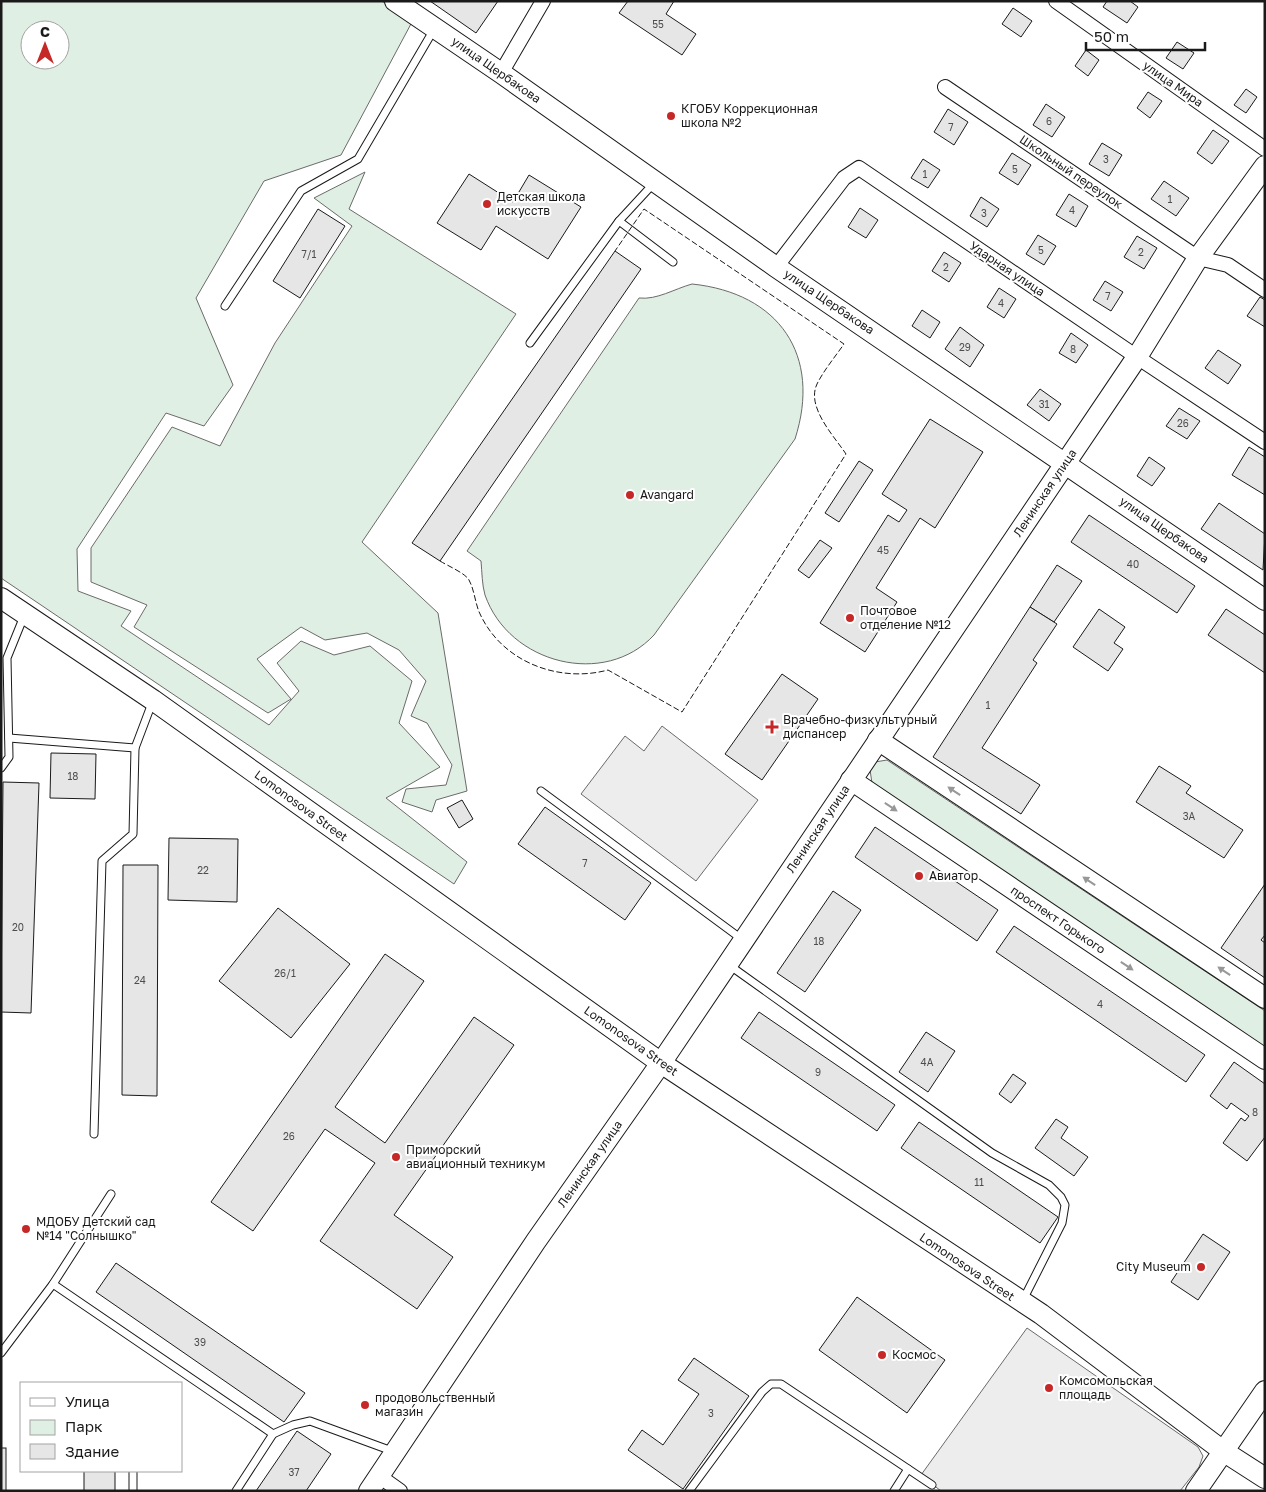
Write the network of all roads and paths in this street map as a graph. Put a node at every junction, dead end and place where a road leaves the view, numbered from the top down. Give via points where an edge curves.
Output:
1 (395, 1) edge
2 (543, 1) edge
3 (1056, 1) edge
4 (435, 28) junction
5 (501, 73) junction
6 (945, 86) dead end
7 (1265, 148) edge
8 (1265, 166) edge
9 (655, 182) junction
10 (619, 221) junction
11 (1198, 258) junction
12 (674, 262) dead end
13 (776, 266) junction
14 (1265, 290) edge
15 (225, 306) dead end
16 (530, 343) dead end
17 (1136, 357) junction
18 (1265, 442) edge
19 (1066, 462) junction
20 (1, 598) edge
21 (1265, 600) edge
22 (25, 614) junction
23 (4, 658) edge
24 (153, 700) junction
25 (9, 738) junction
26 (878, 740) junction
27 (134, 748) junction
28 (1, 768) edge
29 (850, 780) junction
30 (541, 791) dead end
31 (743, 940) junction
32 (727, 964) junction
33 (1265, 998) edge
34 (1265, 1059) edge
35 (661, 1063) junction
36 (94, 1134) dead end
37 (111, 1194) dead end
38 (53, 1284) junction
39 (1022, 1303) junction
40 (1, 1352) edge
41 (1265, 1391) edge
42 (273, 1434) junction
43 (1223, 1451) junction
44 (395, 1452) junction
45 (908, 1469) junction
46 (133, 1472) edge
47 (1265, 1478) edge
48 (374, 1484) edge
49 (932, 1485) dead end
50 (133, 1491) edge
51 (236, 1491) edge
52 (400, 1491) edge
53 (689, 1491) edge
54 (894, 1491) edge
55 (1196, 1491) edge

1 - 4 main road, улица Щербакова
2 - 5 street
3 - 7 street, улица Мира
4 - 5 main road, улица Щербакова
4 - 15 lane via 358,159 301,191
5 - 9 main road, улица Щербакова
6 - 11 street, Школьный переулок
8 - 11 main road, Ленинская улица
9 - 10 lane
9 - 13 main road, улица Щербакова
10 - 12 lane
10 - 16 lane
11 - 14 street via 1228,265
11 - 17 main road, Ленинская улица
13 - 17 street, Ударная улица via 844,178 859,168
13 - 19 main road, улица Щербакова
17 - 18 street, Ударная улица
17 - 19 main road, Ленинская улица
19 - 21 main road, улица Щербакова
19 - 26 main road, Ленинская улица
20 - 22 main road, Lomonosova Street
22 - 23 lane
22 - 24 main road, Lomonosova Street
23 - 25 lane
24 - 27 lane
24 - 35 main road, Lomonosova Street
25 - 27 lane
25 - 28 lane via 10,757
26 - 29 main road, Ленинская улица
33 -> 26 main road
27 - 36 lane via 133,834 102,861
29 - 31 main road, Ленинская улица
29 -> 34 main road, проспект Горького
30 - 31 lane
31 - 32 main road, Ленинская улица
32 - 35 main road, Ленинская улица
32 - 39 lane via 984,1147 1049,1185 1062,1197 1062,1223
35 - 39 main road, Lomonosova Street
35 - 44 main road, Ленинская улица via 536,1241
37 - 38 lane
38 - 40 lane
38 - 42 lane
39 - 43 main road, Lomonosova Street
41 - 43 main road
42 - 44 lane via 310,1420
42 - 51 lane
43 - 47 main road, Lomonosova Street
43 - 55 main road
44 - 48 main road, Ленинская улица
45 - 49 lane
45 - 53 lane via 781,1384 771,1384
45 - 54 lane
46 - 50 lane
48 - 52 street

